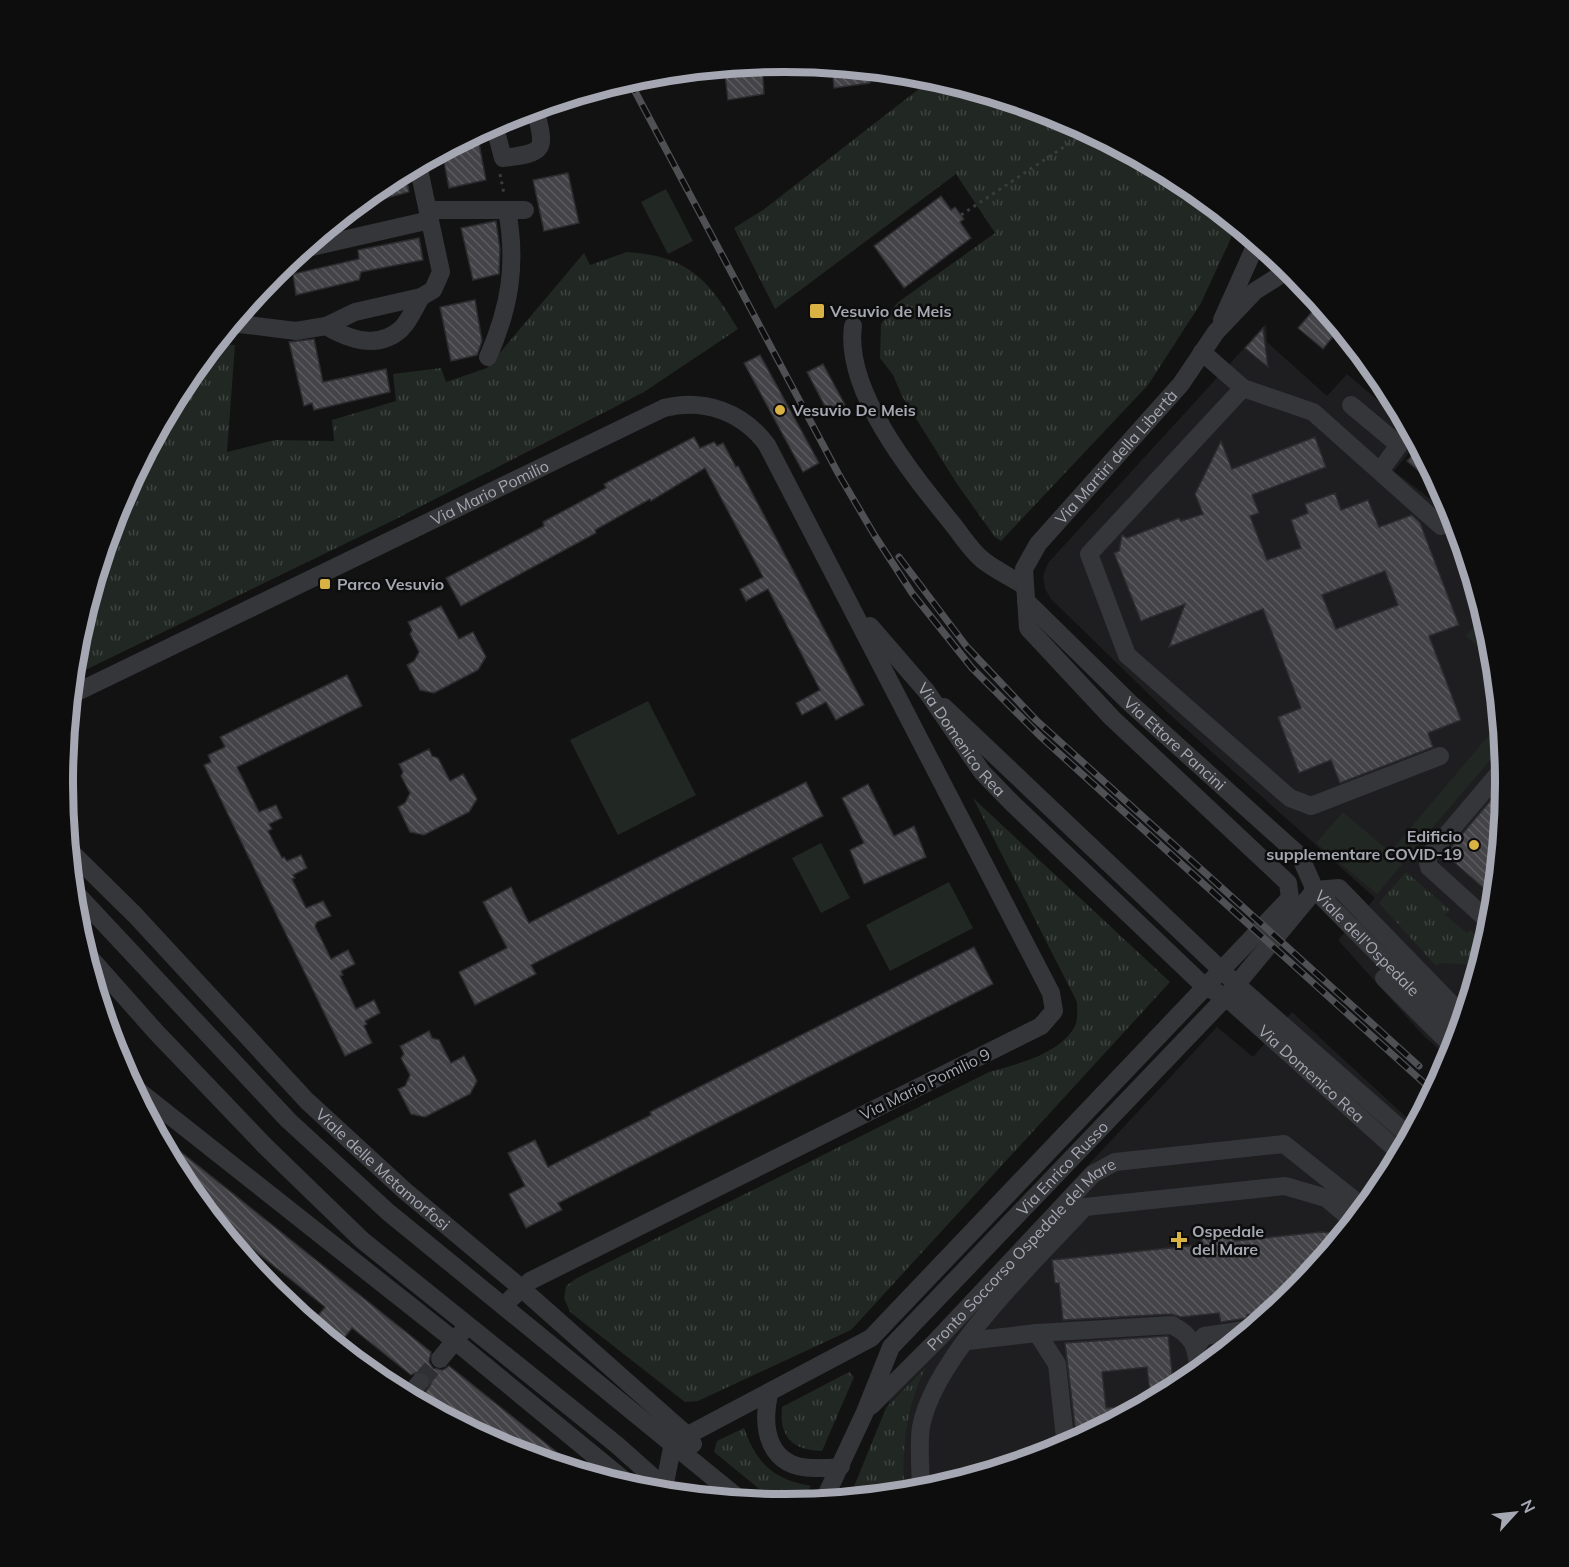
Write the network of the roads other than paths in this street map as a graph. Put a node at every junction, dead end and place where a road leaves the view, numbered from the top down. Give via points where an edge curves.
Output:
1 (538, 117) edge
2 (496, 133) edge
3 (420, 173) edge
4 (429, 215) junction
5 (321, 244) edge
6 (1254, 249) edge
7 (1282, 274) edge
8 (421, 297) junction
9 (242, 324) edge
10 (326, 326) junction
11 (854, 326) dead end
12 (1216, 332) junction
13 (1202, 352) junction
14 (488, 357) dead end
15 (1243, 388) junction
16 (1351, 405) dead end
17 (1380, 471) junction
18 (1441, 526) dead end
19 (838, 580) junction
20 (1025, 593) junction
21 (79, 691) edge
22 (927, 692) junction
23 (920, 739) junction
24 (1440, 756) dead end
25 (1496, 777) edge
26 (77, 857) edge
27 (1288, 883) joint
28 (1311, 894) junction
29 (84, 903) edge
30 (1483, 917) edge
31 (96, 965) edge
32 (1221, 969) junction
33 (1204, 986) junction
34 (1231, 990) junction
35 (1459, 1010) edge
36 (1452, 1029) edge
37 (1447, 1041) edge
38 (145, 1096) edge
39 (1404, 1132) edge
40 (1395, 1148) edge
41 (1354, 1210) edge
42 (1353, 1211) edge
43 (520, 1287) junction
44 (503, 1306) junction
45 (467, 1326) junction
46 (1238, 1331) edge
47 (1037, 1333) junction
48 (455, 1341) junction
49 (968, 1341) junction
50 (1196, 1347) junction
51 (440, 1359) tunnel mouth
52 (1197, 1363) edge
53 (420, 1382) tunnel mouth
54 (413, 1390) edge
55 (769, 1394) junction
56 (865, 1412) junction
57 (1065, 1437) edge
58 (681, 1439) junction
59 (842, 1466) junction
60 (618, 1475) edge
61 (921, 1481) edge
62 (653, 1482) edge
63 (665, 1484) edge
64 (732, 1492) edge
65 (828, 1493) edge

1 - 2 street via 543,139 533,152 503,158
3 - 4 street
4 - 5 street
4 - 8 street via 441,277 436,287
4 - 14 street via 516,210 513,263 502,325
6 - 12 street, Via Martiri della Libertà
7 - 12 street, Via Martiri della Libertà via 1255,291
8 - 10 street via 355,312
8 - 10 street via 401,329 385,337 359,341
9 - 10 street via 296,331
11 - 20 street via 850,346 867,397 887,438 982,560
12 - 13 street, Via Martiri della Libertà
13 - 15 street
13 - 20 street, Via Martiri della Libertà via 1169,399 1038,544 1024,569
15 - 17 street via 1313,412
15 - 24 street via 1089,554 1127,655 1290,798 1311,806
16 - 17 street via 1400,445
17 - 18 street
19 - 21 street, Via Mario Pomilio via 760,435 749,424 720,409 676,405 649,413
19 - 22 street, Via Mario Pomilio via 867,622
19 - 23 street, Via Mario Pomilio
20 - 27 street, Via Ettore Pancini via 1028,628 1112,717
20 - 28 street, Via Ettore Pancini via 1130,703 1300,856
22 - 23 street via 918,713
22 - 32 street, Via Domenico Rea
22 - 33 street, Via Domenico Rea via 982,772
23 - 43 street, Via Mario Pomilio 9 via 1051,993 1054,1011 1049,1019
25 - 30 street via 1427,858 1429,867
26 - 43 street, Viale delle Metamorfosi via 307,1101 405,1191
27 - 32 street, Via Enrico Russo via 1290,898
28 - 34 street, Via Enrico Russo
28 - 35 street, Viale dell'Ospedale via 1339,888
28 - 36 street, Viale dell'Ospedale
28 - 37 street
29 - 44 street, Viale delle Metamorfosi via 288,1120 388,1212
31 - 45 street via 265,1146 362,1240
32 - 33 street, Via Enrico Russo
32 - 34 street, Via Domenico Rea
33 - 34 street, Via Domenico Rea
33 - 55 street, Via Enrico Russo via 871,1338
34 - 39 street, Via Domenico Rea
34 - 40 street, Via Domenico Rea
34 - 56 street, Via Enrico Russo via 891,1347
38 - 48 street
41 - 56 street, Pronto Soccorso Ospedale del Mare via 1284,1144 1106,1165 1093,1174
42 - 49 street, Pronto Soccorso Ospedale del Mare via 1285,1186 1084,1207 988,1313
43 - 44 street
43 - 58 street, Viale delle Metamorfosi
44 - 58 street, Viale delle Metamorfosi
45 - 48 street
45 - 62 street via 617,1445
46 - 50 street via 1204,1336
47 - 49 street
47 - 50 street via 1172,1325 1186,1332
47 - 57 street via 1057,1364
48 - 51 street
48 - 60 street
49 - 61 street via 941,1375 921,1427
50 - 52 street
53 - 54 street
55 - 58 street, Via Enrico Russo
55 - 59 street via 764,1415 767,1438 779,1456 800,1468
56 - 59 street, Via Enrico Russo
58 - 63 street
58 - 64 street, Viale delle Metamorfosi via 710,1474
59 - 65 street, Via Enrico Russo

